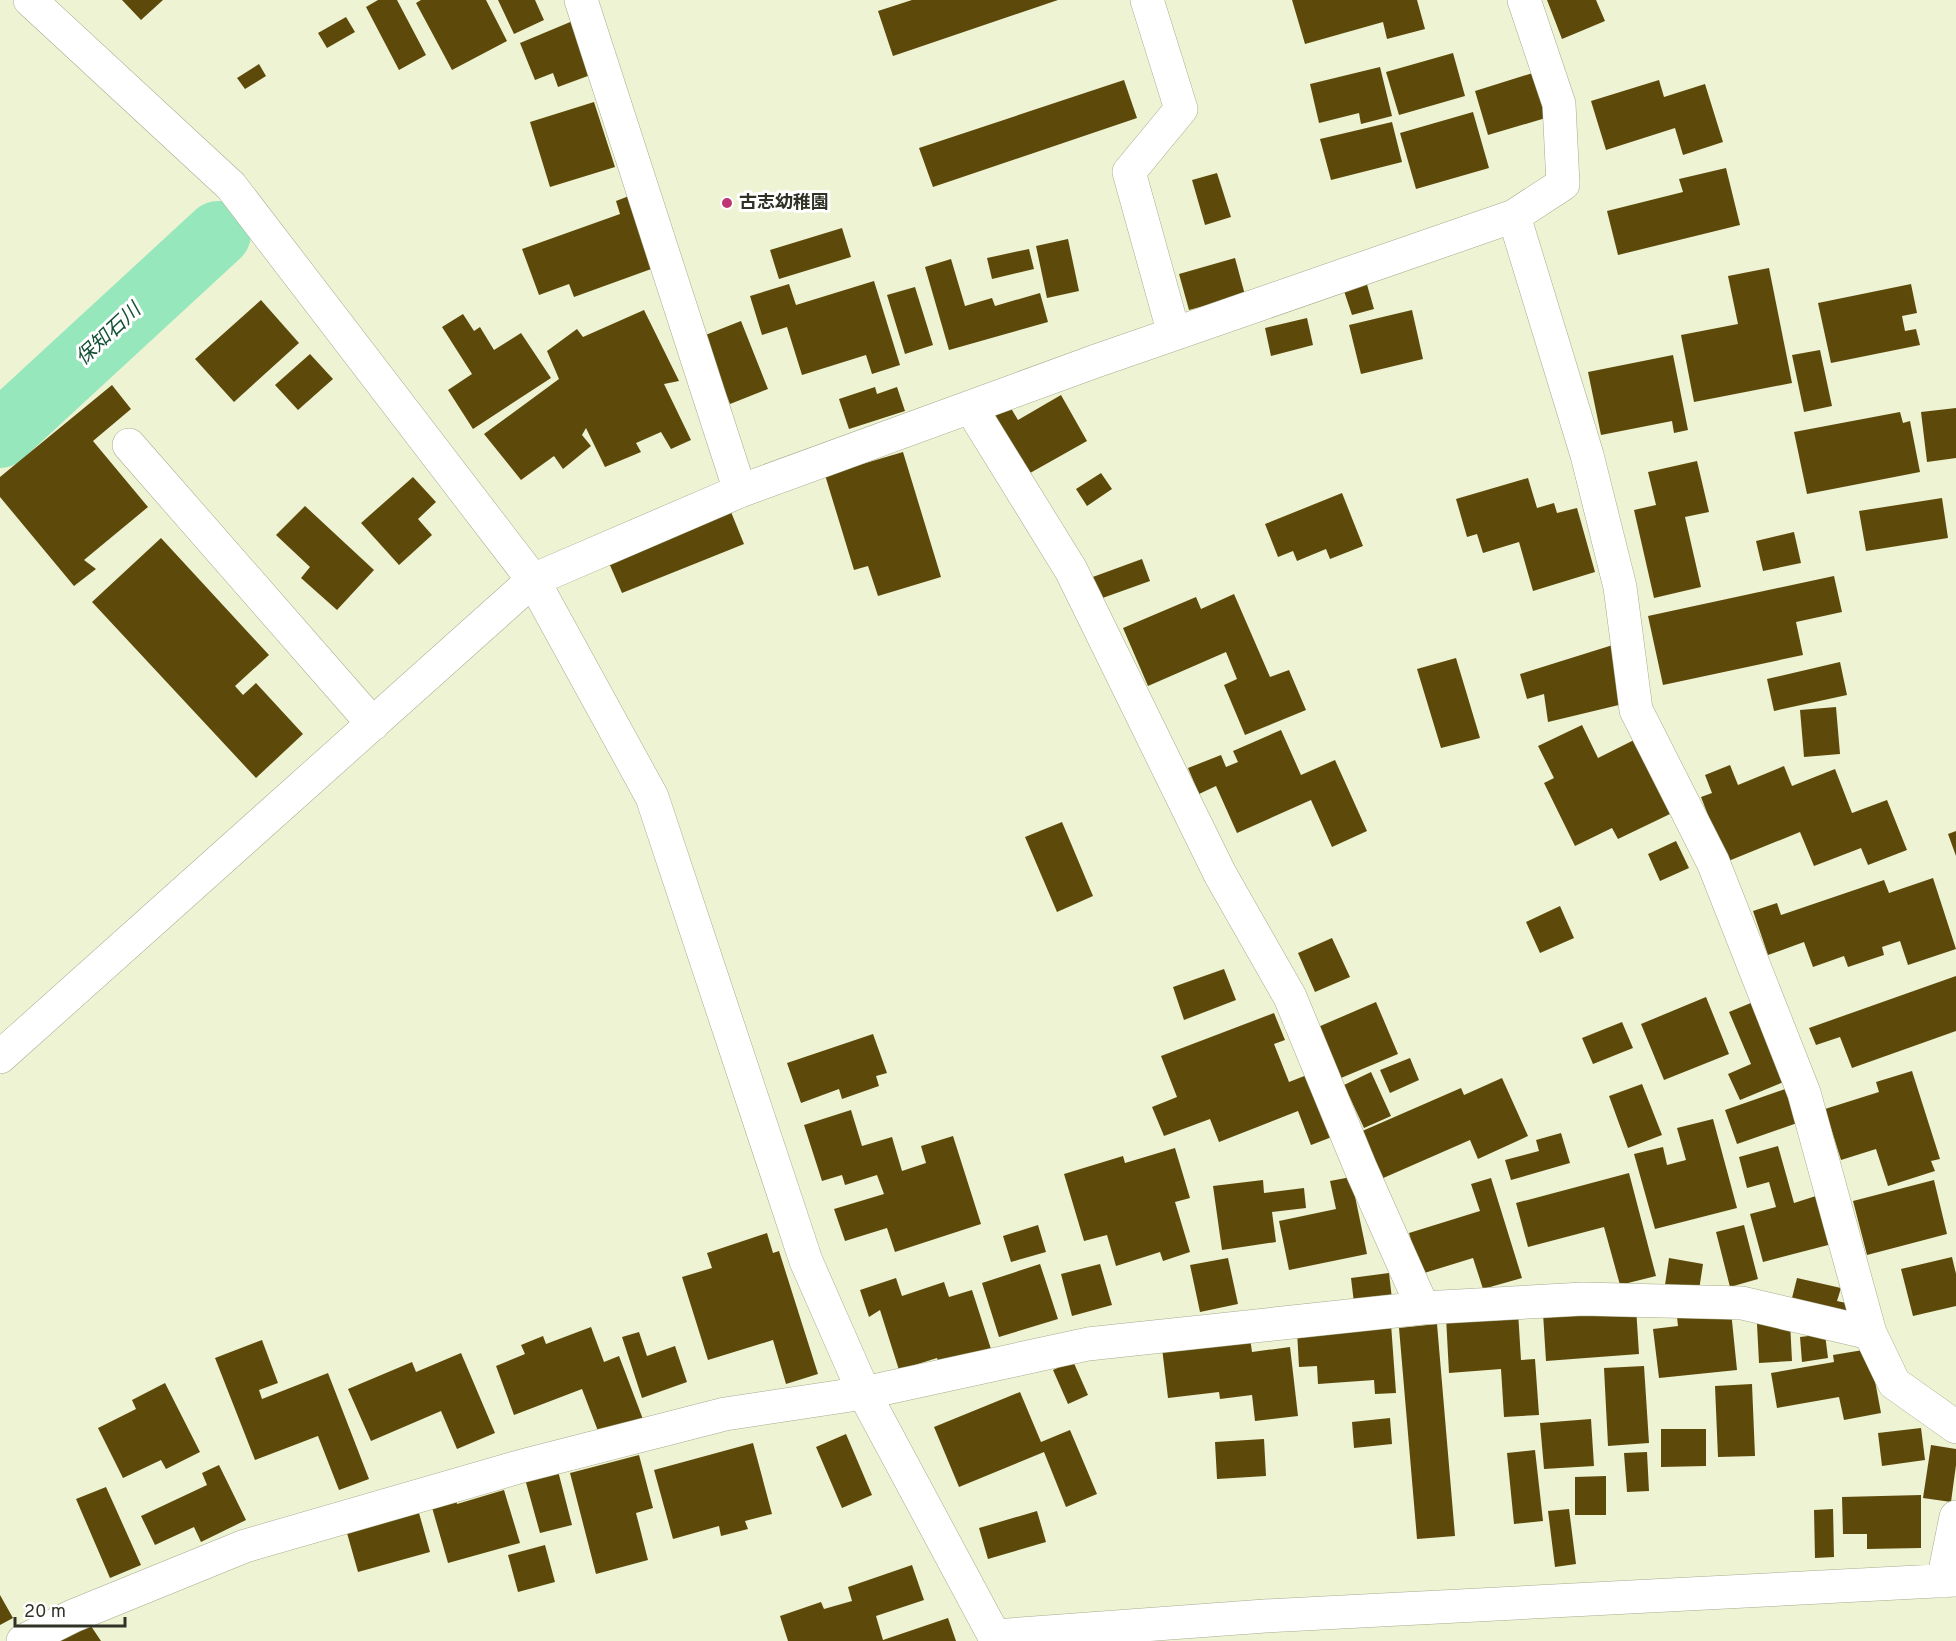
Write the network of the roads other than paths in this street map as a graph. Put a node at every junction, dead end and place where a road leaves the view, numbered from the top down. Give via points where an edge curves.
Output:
1 (30, 0) edge
2 (581, 0) edge
3 (1147, 0) edge
4 (1524, 0) edge
5 (1514, 216) junction
6 (1174, 334) junction
7 (971, 408) junction
8 (129, 445) dead end
9 (740, 491) junction
10 (533, 580) junction
11 (373, 724) junction
12 (0, 1057) edge
13 (1423, 1308) junction
14 (1870, 1333) junction
15 (864, 1393) junction
16 (1956, 1427) edge
17 (1956, 1517) edge
18 (1949, 1581) edge
19 (996, 1639) edge
20 (23, 1641) edge

1 - 10 street via 231,186
2 - 9 street
3 - 6 street via 1181,109 1129,172
4 - 5 street via 1559,104 1563,184
5 - 6 street
5 - 14 street via 1587,455 1620,587 1636,710 1713,862 1804,1093
6 - 7 street
7 - 9 street
7 - 13 street via 1071,570 1220,874 1290,998
8 - 11 street
9 - 10 street
10 - 11 street
10 - 15 street via 652,796 806,1261
11 - 12 street
13 - 14 street via 1583,1299 1742,1303
13 - 15 street via 1088,1344
14 - 16 street via 1894,1383
15 - 19 street
15 - 20 street via 725,1414 522,1466 244,1546
17 - 18 street
18 - 19 street via 1265,1616

